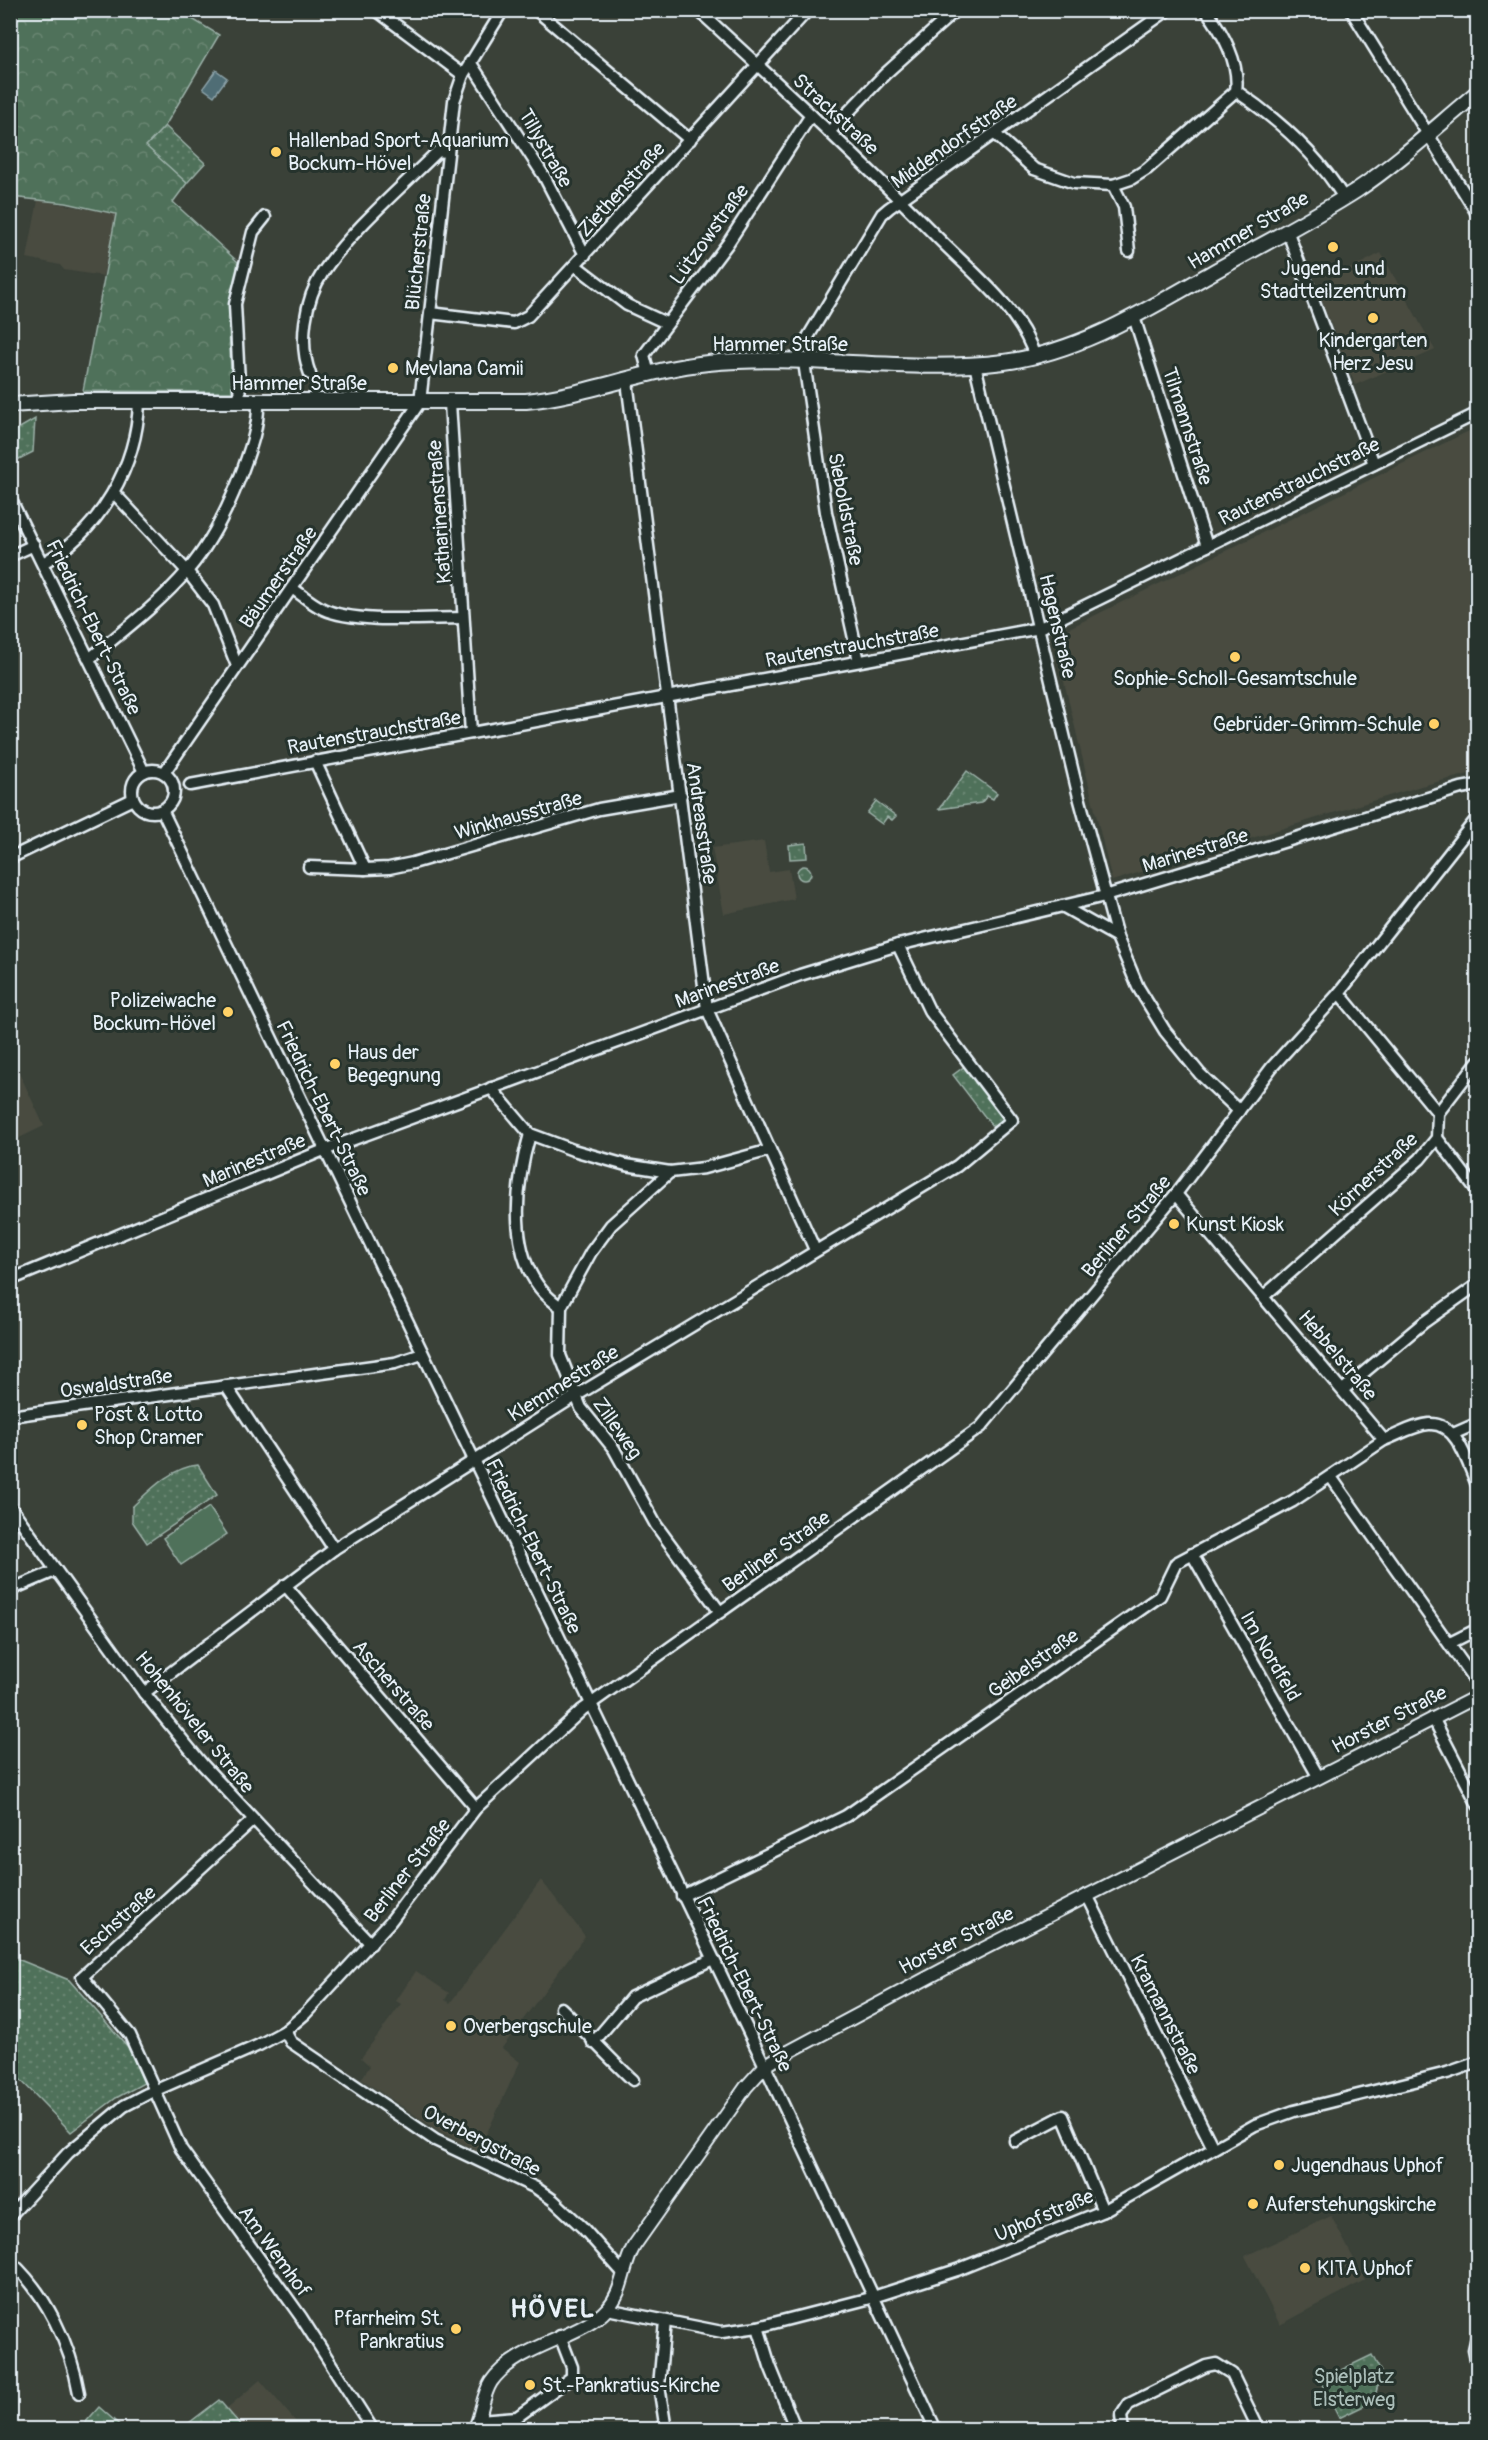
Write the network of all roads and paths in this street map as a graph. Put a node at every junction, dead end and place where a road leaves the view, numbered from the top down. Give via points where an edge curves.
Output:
1 (376, 10) edge
2 (503, 10) edge
3 (536, 10) edge
4 (698, 10) edge
5 (808, 10) edge
6 (956, 10) edge
7 (1168, 10) edge
8 (1206, 10) edge
9 (1351, 10) edge
10 (391, 15) edge
11 (470, 62) junction
12 (758, 65) junction
13 (463, 75) junction
14 (1236, 91) junction
15 (1478, 92) edge
16 (811, 115) junction
17 (829, 132) junction
18 (995, 134) junction
19 (1429, 134) junction
20 (690, 140) junction
21 (447, 152) junction
22 (1113, 185) junction
23 (1344, 198) junction
24 (900, 200) junction
25 (1478, 215) edge
26 (265, 217) dead end
27 (1287, 230) junction
28 (1129, 251) dead end
29 (585, 255) junction
30 (576, 266) junction
31 (430, 313) junction
32 (1134, 317) junction
33 (666, 323) junction
34 (805, 342) dead end
35 (1035, 357) junction
36 (804, 362) junction
37 (975, 365) junction
38 (310, 374) dead end
39 (649, 374) junction
40 (627, 381) junction
41 (139, 402) junction
42 (240, 402) junction
43 (258, 402) junction
44 (420, 402) junction
45 (450, 403) junction
46 (10, 405) edge
47 (1478, 413) edge
48 (1374, 464) junction
49 (114, 493) junction
50 (10, 498) edge
51 (34, 545) junction
52 (1207, 546) junction
53 (10, 556) edge
54 (43, 564) junction
55 (187, 571) junction
56 (292, 588) junction
57 (463, 618) junction
58 (1040, 628) junction
59 (89, 659) junction
60 (859, 661) junction
61 (237, 666) junction
62 (666, 697) junction
63 (471, 733) junction
64 (315, 761) junction
65 (144, 772) junction
66 (164, 773) junction
67 (190, 785) dead end
68 (1478, 785) edge
69 (681, 795) junction
70 (133, 800) junction
71 (162, 810) junction
72 (1478, 817) edge
73 (10, 858) edge
74 (309, 867) dead end
75 (365, 869) junction
76 (1105, 896) junction
77 (1062, 906) junction
78 (1117, 937) junction
79 (898, 945) junction
80 (1339, 993) junction
81 (707, 1009) junction
82 (1478, 1061) edge
83 (491, 1088) junction
84 (1239, 1111) junction
85 (1438, 1113) junction
86 (530, 1134) junction
87 (1437, 1138) junction
88 (324, 1150) junction
89 (770, 1150) junction
90 (670, 1172) junction
91 (1478, 1192) edge
92 (1176, 1194) junction
93 (815, 1250) junction
94 (10, 1280) edge
95 (1478, 1284) edge
96 (1264, 1296) junction
97 (561, 1307) junction
98 (422, 1354) junction
99 (226, 1386) junction
100 (1344, 1389) junction
101 (574, 1397) junction
102 (10, 1416) edge
103 (1478, 1423) edge
104 (1453, 1434) junction
105 (1384, 1440) junction
106 (473, 1459) junction
107 (1331, 1477) junction
108 (1478, 1487) edge
109 (10, 1506) edge
110 (334, 1548) junction
111 (1192, 1554) junction
112 (55, 1571) junction
113 (285, 1585) junction
114 (10, 1590) edge
115 (720, 1612) junction
116 (1478, 1629) edge
117 (1450, 1643) junction
118 (1478, 1685) edge
119 (144, 1693) junction
120 (1478, 1696) edge
121 (590, 1703) junction
122 (1433, 1718) junction
123 (1318, 1776) junction
124 (1478, 1805) edge
125 (476, 1808) junction
126 (253, 1821) junction
127 (1087, 1895) junction
128 (682, 1896) junction
129 (371, 1944) junction
130 (713, 1959) junction
131 (561, 2008) dead end
132 (285, 2031) junction
133 (593, 2043) junction
134 (1478, 2062) edge
135 (765, 2066) junction
136 (633, 2080) dead end
137 (156, 2091) junction
138 (1015, 2141) dead end
139 (1213, 2148) junction
140 (1103, 2211) junction
141 (10, 2216) edge
142 (10, 2261) edge
143 (623, 2273) junction
144 (876, 2297) junction
145 (607, 2309) junction
146 (665, 2320) junction
147 (758, 2327) junction
148 (1478, 2332) edge
149 (560, 2336) junction
150 (1478, 2370) edge
151 (79, 2393) dead end
152 (476, 2425) edge
153 (373, 2430) edge
154 (666, 2430) edge
155 (796, 2430) edge
156 (936, 2430) edge
157 (1123, 2430) edge
158 (1259, 2430) edge

1 - 10 street
2 - 11 street, Blücherstraße
3 - 20 street
4 - 12 street, Strackstraße
5 - 12 street, Ziethenstraße
6 - 17 street via 885,74
7 - 18 street, Middendorfstraße
8 - 14 street via 1225,40 1234,67
9 - 19 street
10 - 13 street
11 - 13 street, Blücherstraße
11 - 29 street, Tillystraße via 538,166
12 - 16 street, Strackstraße
12 - 20 street, Ziethenstraße
13 - 21 street, Blücherstraße via 454,101
14 - 22 street via 1147,169
14 - 23 street via 1294,136 1327,172
15 - 19 main road, Hammer Straße
16 - 17 street, Strackstraße
16 - 33 street, Lützowstraße via 728,243
17 - 24 street, Strackstraße
18 - 22 street via 1034,169 1074,183
18 - 24 street, Middendorfstraße
19 - 23 main road, Hammer Straße
19 - 25 street
20 - 29 street, Ziethenstraße
21 - 31 street, Blücherstraße
21 - 38 street via 438,151 345,244 323,272 313,291 305,330 305,360
22 - 28 street via 1124,207
23 - 27 main road, Hammer Straße
24 - 34 street, Middendorfstraße via 882,214
24 - 35 street, Strackstraße via 1022,326
26 - 42 street via 253,232 235,304
27 - 32 main road, Hammer Straße
27 - 48 street
29 - 30 street, Ziethenstraße
30 - 31 street, Ziethenstraße via 521,321
30 - 33 street via 627,305
31 - 44 street, Blücherstraße
32 - 35 main road, Hammer Straße via 1082,342
32 - 52 street, Tilmannstraße
33 - 39 street, Lützowstraße via 644,355
35 - 37 main road, Hammer Straße
36 - 37 main road, Hammer Straße
36 - 39 main road, Hammer Straße via 707,363
36 - 60 street, Sieboldstraße via 826,512
37 - 58 street, Hagenstraße
39 - 40 main road, Hammer Straße
40 - 45 main road, Hammer Straße via 552,398
40 - 62 street, Andreasstraße
41 - 42 main road, Hammer Straße
41 - 46 main road, Hammer Straße
41 - 49 street via 136,437
42 - 43 main road, Hammer Straße
43 - 44 main road, Hammer Straße
43 - 55 street via 259,419 232,497
44 - 45 main road, Hammer Straße
44 - 56 street, Bäumerstraße
45 - 57 street, Katharinenstraße
47 - 48 street, Rautenstrauchstraße
48 - 52 street, Rautenstrauchstraße
49 - 54 street via 81,533
49 - 55 street
50 - 51 street, Friedrich-Ebert-Straße
51 - 53 street
51 - 54 street, Friedrich-Ebert-Straße
52 - 58 street, Rautenstrauchstraße
54 - 59 street, Friedrich-Ebert-Straße
55 - 59 street
55 - 61 street via 213,605
56 - 57 street via 322,609 337,614
56 - 61 street, Bäumerstraße
57 - 63 street, Katharinenstraße
58 - 60 street, Rautenstrauchstraße
58 - 76 street, Hagenstraße
59 - 65 street, Friedrich-Ebert-Straße
60 - 62 street, Rautenstrauchstraße
61 - 66 street, Bäumerstraße
62 - 63 street, Rautenstrauchstraße
62 - 69 street, Andreasstraße
63 - 64 street, Rautenstrauchstraße
64 - 67 street, Rautenstrauchstraße
64 - 75 street
65 - 66 street
65 - 70 street via 132,787
66 - 71 street via 172,782 174,795
68 - 76 street, Marinestraße
69 - 75 street, Winkhausstraße via 599,809 414,863
69 - 81 street, Andreasstraße
70 - 71 street via 145,811
70 - 73 street
71 - 88 street, Friedrich-Ebert-Straße
72 - 80 street, Berliner Straße
74 - 75 street, Winkhausstraße
76 - 77 street, Marinestraße
76 - 78 street
77 - 78 street
77 - 79 street, Marinestraße
78 - 84 street via 1138,987 1165,1031 1200,1074
79 - 81 street, Marinestraße
79 - 93 street, Klemmestraße via 929,1010 1012,1120 957,1166
80 - 84 street, Berliner Straße via 1272,1067
80 - 85 street
81 - 83 street, Marinestraße
81 - 89 street, Andreasstraße
82 - 85 street
83 - 86 street
83 - 88 street, Marinestraße
84 - 92 street, Berliner Straße
85 - 87 street, Körnerstraße
86 - 90 street via 626,1165
86 - 97 street via 517,1197 519,1232 530,1272 539,1288
87 - 91 street
87 - 96 street, Körnerstraße via 1420,1159
88 - 94 street, Marinestraße
88 - 98 street, Friedrich-Ebert-Straße
89 - 90 street via 704,1168
89 - 93 street, Andreasstraße
90 - 97 street, Zilleweg via 611,1225 591,1252
92 - 96 street, Hebbelstraße
92 - 115 street, Berliner Straße via 981,1427
93 - 101 street, Klemmestraße
95 - 100 street via 1423,1323
96 - 100 street, Hebbelstraße
97 - 101 street, Zilleweg via 560,1355
98 - 99 street, Oswaldstraße via 395,1364
98 - 106 street, Friedrich-Ebert-Straße
99 - 102 street, Oswaldstraße
99 - 110 street
100 - 105 street, Hebbelstraße
101 - 106 street, Klemmestraße
101 - 115 street, Zilleweg via 614,1449 656,1525
103 - 104 street
104 - 105 street via 1445,1427 1428,1424
104 - 108 street
105 - 107 street, Geibelstraße
106 - 110 street, Klemmestraße
106 - 121 street, Friedrich-Ebert-Straße
107 - 111 street, Geibelstraße
107 - 117 street
109 - 112 street, Hohenhöveler Straße
110 - 113 street, Klemmestraße
111 - 123 street, Im Nordfeld
111 - 128 street, Geibelstraße via 1171,1569 1161,1596 846,1816
112 - 114 street
112 - 119 street, Hohenhöveler Straße
113 - 119 street, Klemmestraße
113 - 125 street, Ascherstraße
115 - 121 street, Berliner Straße
116 - 117 street
117 - 118 street
119 - 126 street, Hohenhöveler Straße
120 - 122 street, Horster Straße
121 - 125 street, Berliner Straße
121 - 128 street, Friedrich-Ebert-Straße
122 - 123 street, Horster Straße
122 - 124 street
123 - 127 street, Horster Straße
125 - 129 street, Berliner Straße via 405,1905
126 - 129 street, Hohenhöveler Straße
126 - 137 street, Eschstraße via 82,1977 130,2035
127 - 135 street, Horster Straße via 830,2028
127 - 139 street, Kramannstraße
128 - 130 street, Friedrich-Ebert-Straße
129 - 132 street, Berliner Straße
130 - 133 street via 632,1997
130 - 135 street, Friedrich-Ebert-Straße
131 - 133 street
132 - 137 street, Berliner Straße
132 - 143 street, Overbergstraße via 291,2042 435,2140 553,2200
133 - 136 street
134 - 139 street, Uphofstraße via 1294,2110
135 - 143 street, Horster Straße via 646,2228
135 - 144 street, Friedrich-Ebert-Straße
137 - 141 street, Berliner Straße via 124,2106 94,2129
137 - 153 street, Am Wemhof via 181,2149 301,2317
138 - 140 street via 1063,2116
139 - 140 street, Uphofstraße
140 - 144 street, Uphofstraße
142 - 151 street via 37,2289 67,2350
143 - 145 street, Horster Straße via 618,2295
144 - 147 street, Uphofstraße
144 - 156 street, Friedrich-Ebert-Straße
145 - 146 street, Uphofstraße
145 - 149 street, Horster Straße via 598,2318
146 - 147 street, Uphofstraße via 722,2331
146 - 154 street via 659,2386
147 - 155 street
148 - 150 street via 1474,2350
149 - 152 street, Horster Straße via 498,2374 487,2390
149 - 152 street via 572,2377 516,2417
157 - 158 street via 1121,2416 1130,2404 1216,2364 1232,2374

